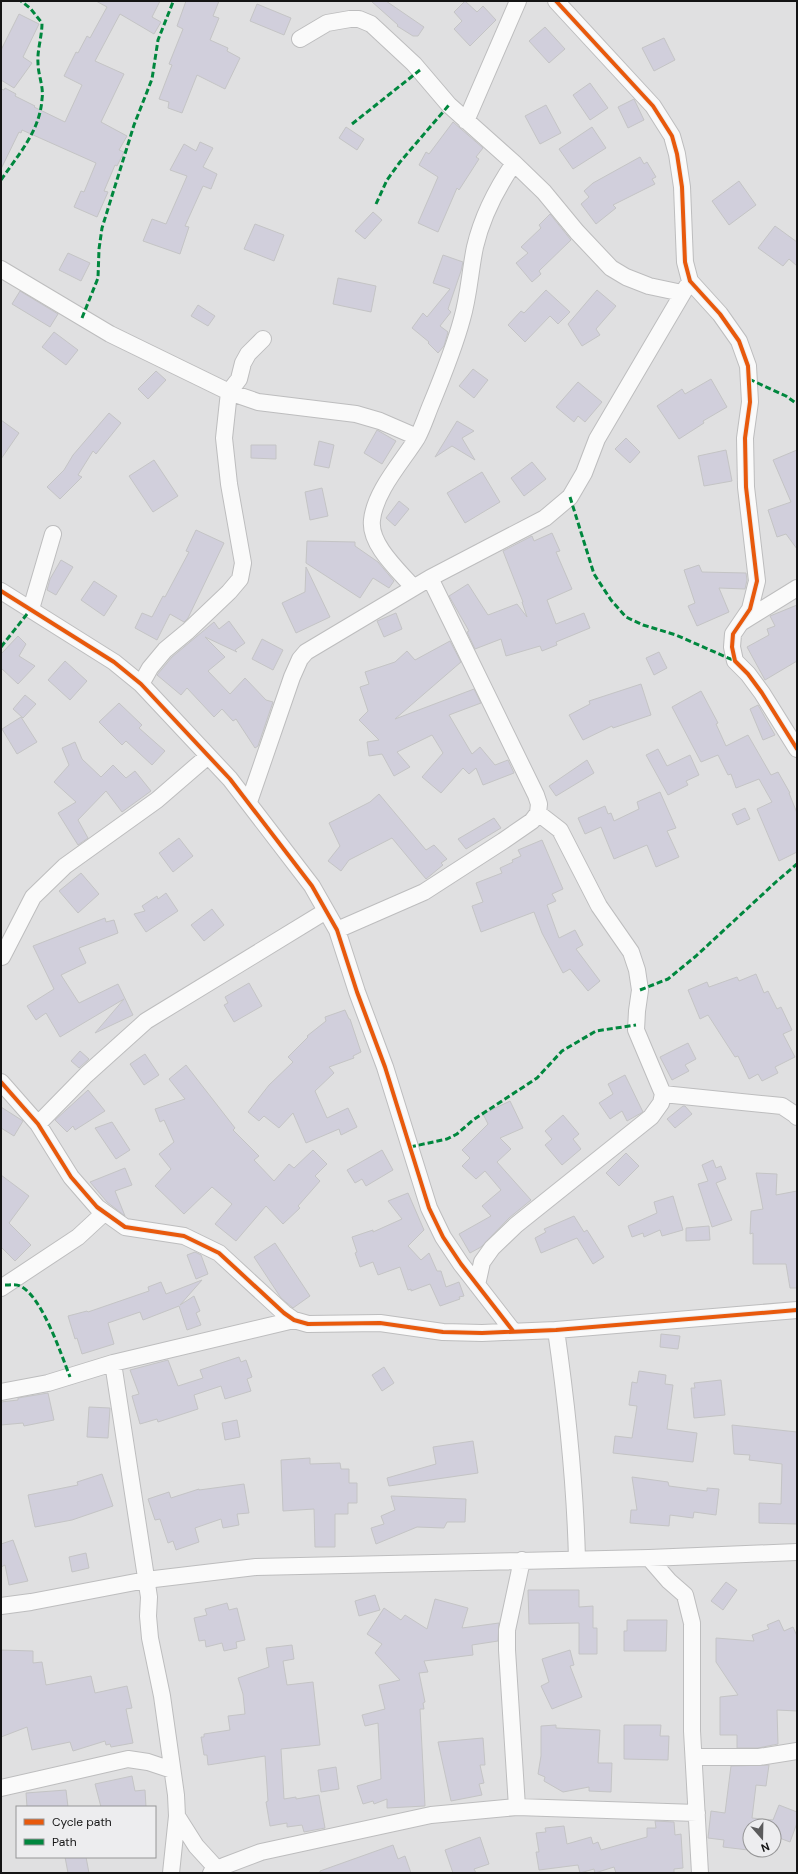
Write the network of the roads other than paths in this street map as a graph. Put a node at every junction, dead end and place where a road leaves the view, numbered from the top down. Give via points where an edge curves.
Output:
1 (518, 1) edge
2 (556, 1) edge
3 (300, 39) dead end
4 (466, 121) junction
5 (514, 163) junction
6 (1, 269) edge
7 (686, 287) junction
8 (263, 339) dead end
9 (229, 392) junction
10 (417, 437) junction
11 (53, 534) dead end
12 (430, 578) junction
13 (413, 587) junction
14 (797, 588) edge
15 (1, 591) edge
16 (31, 609) junction
17 (739, 624) junction
18 (141, 684) junction
19 (797, 749) edge
20 (208, 756) junction
21 (248, 802) junction
22 (538, 813) junction
23 (326, 911) junction
24 (337, 930) junction
25 (2, 957) edge
26 (1, 1082) edge
27 (663, 1094) junction
28 (797, 1118) edge
29 (38, 1124) junction
30 (104, 1213) junction
31 (476, 1285) junction
32 (1, 1288) edge
33 (797, 1310) edge
34 (294, 1320) junction
35 (556, 1330) junction
36 (512, 1331) junction
37 (112, 1363) junction
38 (1, 1392) edge
39 (797, 1552) edge
40 (649, 1558) junction
41 (522, 1560) junction
42 (577, 1560) junction
43 (146, 1580) junction
44 (1, 1606) edge
45 (797, 1751) edge
46 (694, 1757) junction
47 (172, 1770) junction
48 (1, 1788) edge
49 (517, 1807) junction
50 (697, 1813) junction
51 (177, 1816) junction
52 (214, 1871) edge
53 (171, 1873) edge
54 (700, 1873) edge

1 - 4 street
2 - 7 street via 653,106 672,136 682,187
3 - 4 street via 327,23 354,19 371,24 414,64
4 - 5 street
5 - 7 street via 544,192 611,268 649,286
5 - 10 street via 500,183 489,206 475,247 460,324
6 - 9 street via 110,334
7 - 12 street via 596,439 584,473 570,497 545,518
7 - 17 street via 720,314 740,341 748,366 750,402 745,438 746,487 757,581 750,609
8 - 9 street via 248,354 239,379
9 - 10 street via 258,402 356,414
9 - 18 street via 224,438 243,563 240,579 188,631 165,650
10 - 13 street via 394,469 374,508 372,519 372,532 378,545
11 - 16 street
12 - 13 street
12 - 22 street via 536,795 540,804
13 - 21 street via 303,655 292,677
14 - 17 street
15 - 16 street
16 - 18 street via 114,662
17 - 19 street via 733,634 735,660 762,693
18 - 20 street
20 - 21 street
20 - 25 street via 157,800 65,866 33,897
21 - 23 street via 312,886
22 - 24 street via 532,821 424,892
22 - 27 street via 560,830 599,906 631,952 640,990 636,1030
23 - 24 street
23 - 29 street via 146,1021 86,1075
24 - 31 street via 357,992 386,1067 429,1208 443,1237
26 - 29 street
27 - 28 street via 782,1106
27 - 31 street via 661,1103 651,1117 516,1225 492,1248 482,1262
29 - 30 street via 71,1177
30 - 32 street via 78,1238
30 - 34 street via 125,1227 184,1236 219,1253
31 - 36 street
33 - 35 street
34 - 36 street via 308,1324 380,1323 482,1334
34 - 37 street
35 - 36 street
35 - 42 street via 576,1507
37 - 38 street via 48,1383
37 - 43 street
39 - 40 street
40 - 42 street
40 - 46 street via 668,1581 685,1595 689,1607 692,1623
41 - 42 street
41 - 43 street via 256,1567
41 - 49 street via 507,1630
43 - 44 street
43 - 47 street via 150,1638 162,1696
45 - 46 street via 759,1757
46 - 50 street
47 - 48 street via 128,1759
47 - 51 street
49 - 50 street
49 - 52 street via 431,1815 261,1852
50 - 54 street
51 - 52 street
51 - 53 street

